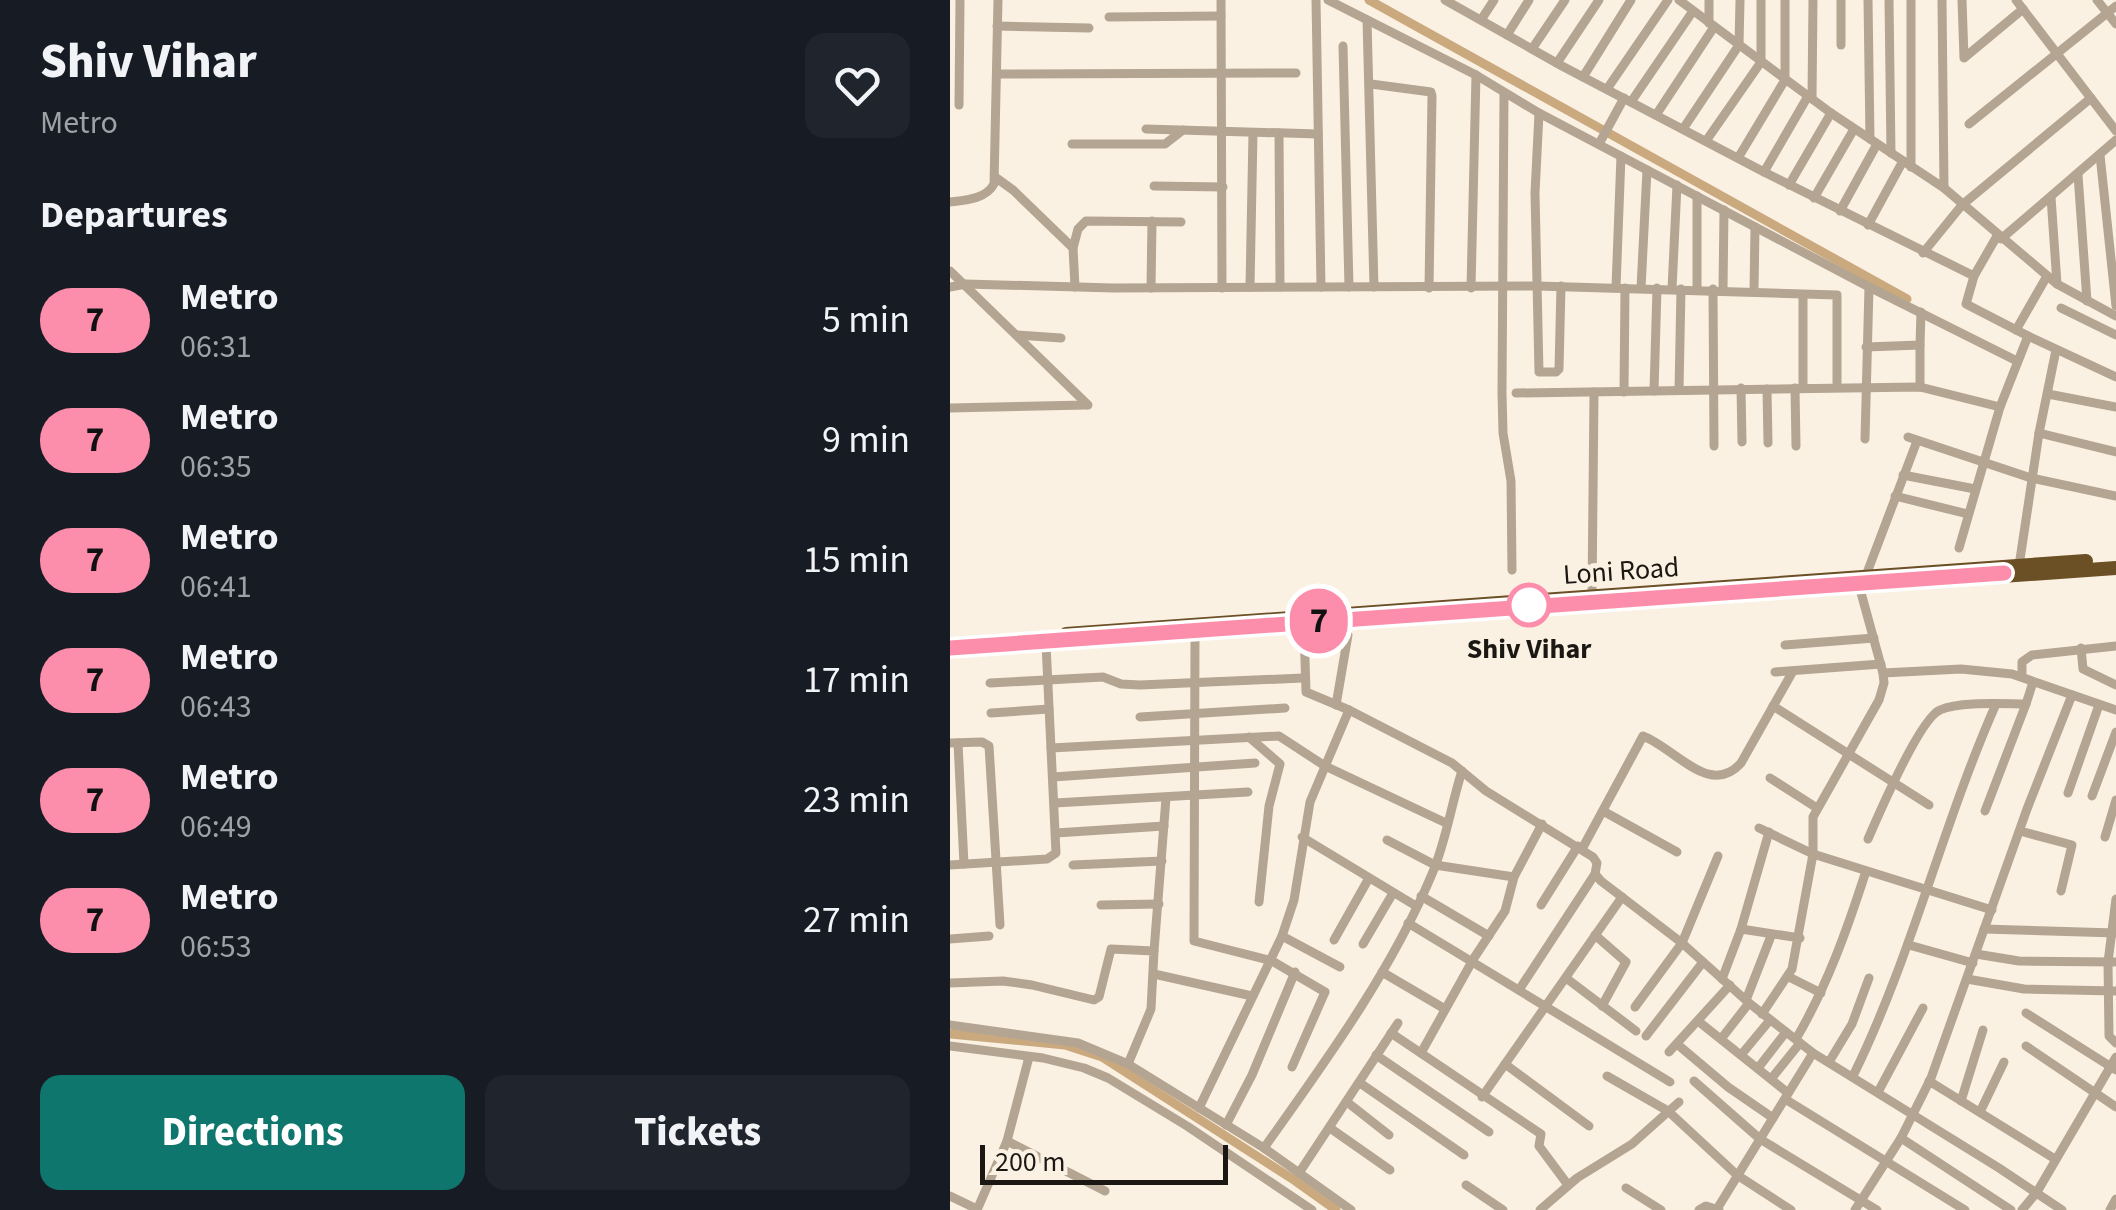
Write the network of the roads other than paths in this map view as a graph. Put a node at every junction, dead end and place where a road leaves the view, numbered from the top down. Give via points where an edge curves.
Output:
1 (960, 0) edge
2 (998, 0) edge
3 (1221, 0) edge
4 (1316, 0) edge
5 (1328, 0) edge
6 (1445, 0) edge
7 (1494, 0) edge
8 (1529, 0) edge
9 (1565, 0) edge
10 (1599, 0) edge
11 (1631, 0) edge
12 (1668, 0) edge
13 (1679, 0) edge
14 (1709, 0) edge
15 (1740, 0) edge
16 (1762, 0) edge
17 (1786, 0) edge
18 (1812, 0) edge
19 (1841, 0) edge
20 (1868, 0) edge
21 (1889, 0) edge
22 (1910, 0) edge
23 (1942, 0) edge
24 (1962, 0) edge
25 (2097, 0) edge
26 (2020, 5) edge
27 (2112, 9) edge
28 (1693, 10) junction
29 (1221, 16) junction
30 (1109, 17) dead end
31 (1367, 20) junction
32 (1480, 20) junction
33 (2116, 24) edge
34 (1712, 25) junction
35 (998, 26) junction
36 (1089, 28) dead end
37 (1508, 35) junction
38 (1738, 45) junction
39 (1841, 45) dead end
40 (1343, 46) dead end
41 (1532, 49) junction
42 (2059, 54) junction
43 (1761, 62) junction
44 (1557, 63) junction
45 (1296, 73) dead end
46 (997, 74) junction
47 (1222, 75) junction
48 (1476, 75) junction
49 (1583, 77) junction
50 (1785, 80) junction
51 (1371, 84) junction
52 (1608, 90) junction
53 (1504, 93) junction
54 (1810, 97) junction
55 (2091, 98) junction
56 (1625, 103) junction
57 (959, 105) dead end
58 (1538, 113) junction
59 (1831, 113) junction
60 (1656, 115) junction
61 (1969, 124) dead end
62 (1146, 129) dead end
63 (1683, 129) junction
64 (1854, 129) junction
65 (1183, 130) junction
66 (1223, 132) junction
67 (2116, 132) edge
68 (1253, 133) junction
69 (1279, 133) junction
70 (1318, 134) junction
71 (2116, 140) edge
72 (1873, 141) junction
73 (1706, 142) junction
74 (1072, 144) dead end
75 (1600, 144) junction
76 (1891, 153) junction
77 (2100, 154) junction
78 (1622, 156) junction
79 (1738, 158) junction
80 (1907, 164) junction
81 (1647, 170) junction
82 (1764, 172) junction
83 (2078, 175) junction
84 (995, 178) junction
85 (1789, 185) junction
86 (1154, 186) dead end
87 (1676, 186) junction
88 (1223, 187) junction
89 (1944, 188) junction
90 (1697, 196) junction
91 (2051, 197) junction
92 (1814, 198) junction
93 (950, 202) edge
94 (1962, 204) junction
95 (1724, 210) junction
96 (1840, 211) junction
97 (1152, 221) junction
98 (1180, 222) dead end
99 (1868, 225) junction
100 (1754, 226) junction
101 (1999, 238) junction
102 (1073, 248) junction
103 (1923, 253) junction
104 (1839, 271) junction
105 (950, 272) edge
106 (1974, 276) junction
107 (2047, 276) junction
108 (966, 284) junction
109 (2057, 284) junction
110 (1504, 286) junction
111 (1537, 286) junction
112 (1560, 286) junction
113 (1869, 286) junction
114 (950, 287) edge
115 (1075, 287) junction
116 (1250, 287) junction
117 (1280, 287) junction
118 (1321, 287) junction
119 (1349, 287) junction
120 (1374, 287) junction
121 (1151, 288) junction
122 (1222, 288) junction
123 (1429, 288) junction
124 (1471, 288) junction
125 (1621, 288) junction
126 (1640, 288) junction
127 (1657, 288) junction
128 (1676, 289) junction
129 (1696, 289) junction
130 (1718, 290) junction
131 (1754, 291) junction
132 (1803, 295) junction
133 (1838, 295) junction
134 (2088, 301) junction
135 (2116, 306) edge
136 (2061, 308) dead end
137 (1921, 312) junction
138 (2116, 316) edge
139 (2016, 330) junction
140 (1018, 335) junction
141 (2116, 335) edge
142 (2028, 336) junction
143 (1062, 338) dead end
144 (1920, 346) junction
145 (1866, 348) junction
146 (2056, 350) junction
147 (2017, 361) junction
148 (2116, 378) edge
149 (1837, 387) junction
150 (1866, 387) junction
151 (1920, 387) junction
152 (1741, 388) junction
153 (1799, 388) junction
154 (1714, 389) junction
155 (1767, 389) junction
156 (1654, 390) junction
157 (1679, 390) junction
158 (1594, 392) junction
159 (1624, 392) junction
160 (1516, 394) dead end
161 (2048, 394) junction
162 (2116, 406) edge
163 (2000, 407) junction
164 (950, 408) edge
165 (2039, 433) junction
166 (1864, 439) dead end
167 (1742, 442) dead end
168 (1768, 443) dead end
169 (1714, 446) dead end
170 (1796, 446) dead end
171 (2116, 452) edge
172 (1983, 462) junction
173 (1903, 475) junction
174 (2032, 478) junction
175 (1975, 489) junction
176 (1896, 496) junction
177 (2116, 496) edge
178 (1968, 514) junction
179 (1958, 548) dead end
180 (2116, 559) edge
181 (2019, 566) junction
182 (2116, 568) edge
183 (1512, 570) dead end
184 (1862, 583) junction
185 (1592, 598) junction
186 (1304, 628) junction
187 (1348, 634) dead end
188 (1194, 635) junction
189 (1874, 638) junction
190 (950, 641) edge
191 (1046, 644) junction
192 (1784, 645) dead end
193 (2116, 646) edge
194 (2082, 648) junction
195 (950, 650) edge
196 (1882, 668) junction
197 (1792, 671) junction
198 (1775, 672) dead end
199 (2022, 676) junction
200 (1303, 678) junction
201 (1048, 680) junction
202 (990, 682) dead end
203 (2033, 682) junction
204 (1193, 683) junction
205 (2116, 684) edge
206 (2072, 696) junction
207 (1996, 704) junction
208 (2026, 704) junction
209 (1336, 705) junction
210 (2099, 705) junction
211 (1772, 706) junction
212 (1285, 708) dead end
213 (1049, 709) junction
214 (1348, 710) junction
215 (2116, 710) edge
216 (991, 713) dead end
217 (1194, 716) junction
218 (1140, 717) dead end
219 (2116, 732) edge
220 (1248, 736) junction
221 (1194, 738) junction
222 (954, 743) edge
223 (1051, 748) junction
224 (1847, 754) junction
225 (1255, 764) dead end
226 (1324, 766) junction
227 (1194, 768) junction
228 (1462, 771) junction
229 (1053, 777) junction
230 (1770, 778) dead end
231 (1893, 783) junction
232 (1248, 792) dead end
233 (2068, 793) dead end
234 (1196, 796) junction
235 (2092, 796) dead end
236 (1166, 798) junction
237 (2116, 800) edge
238 (1055, 804) junction
239 (1930, 805) dead end
240 (1818, 808) junction
241 (1602, 811) junction
242 (1985, 812) dead end
243 (1446, 823) junction
244 (1542, 824) junction
245 (1164, 826) junction
246 (2020, 830) junction
247 (1056, 833) junction
248 (2105, 837) dead end
249 (1302, 838) junction
250 (1868, 839) dead end
251 (1387, 840) dead end
252 (1580, 848) junction
253 (1676, 852) dead end
254 (1814, 854) junction
255 (1718, 856) dead end
256 (1162, 861) junction
257 (996, 862) junction
258 (964, 864) junction
259 (1435, 864) junction
260 (950, 866) edge
261 (1073, 866) dead end
262 (1866, 870) junction
263 (1594, 874) junction
264 (1514, 877) junction
265 (1369, 878) junction
266 (1928, 890) junction
267 (2061, 891) dead end
268 (1393, 892) junction
269 (1421, 896) junction
270 (1622, 897) junction
271 (2116, 900) edge
272 (1259, 902) dead end
273 (1159, 904) junction
274 (1101, 905) dead end
275 (1542, 905) dead end
276 (1416, 906) junction
277 (1992, 910) junction
278 (1408, 923) junction
279 (1000, 925) dead end
280 (1984, 929) junction
281 (1741, 930) junction
282 (2113, 934) edge
283 (1595, 935) junction
284 (989, 936) dead end
285 (1282, 936) junction
286 (1488, 936) junction
287 (1771, 936) junction
288 (950, 938) edge
289 (1800, 938) junction
290 (1334, 940) dead end
291 (1682, 943) junction
292 (1363, 944) dead end
293 (1908, 945) junction
294 (1154, 950) junction
295 (1974, 959) junction
296 (1272, 961) junction
297 (1472, 962) junction
298 (1703, 962) junction
299 (2112, 962) edge
300 (1340, 967) dead end
301 (1295, 972) junction
302 (1382, 972) junction
303 (1154, 974) junction
304 (2112, 976) edge
305 (1789, 977) junction
306 (1566, 978) junction
307 (1869, 978) dead end
308 (1967, 979) junction
309 (1726, 982) junction
310 (950, 983) edge
311 (1519, 990) junction
312 (2112, 991) edge
313 (1821, 993) junction
314 (1252, 996) junction
315 (1747, 1002) junction
316 (1546, 1006) junction
317 (1602, 1006) junction
318 (1636, 1006) dead end
319 (1922, 1008) dead end
320 (1446, 1009) junction
321 (2026, 1014) dead end
322 (1766, 1017) junction
323 (1698, 1021) junction
324 (1398, 1023) dead end
325 (950, 1026) edge
326 (1983, 1030) dead end
327 (1786, 1032) junction
328 (1391, 1033) junction
329 (1721, 1039) junction
330 (1798, 1041) junction
331 (2116, 1043) edge
332 (950, 1046) edge
333 (2026, 1046) dead end
334 (1421, 1053) junction
335 (1812, 1053) junction
336 (1376, 1055) junction
337 (1741, 1055) junction
338 (1030, 1057) junction
339 (1830, 1062) junction
340 (2004, 1062) dead end
341 (1128, 1064) junction
342 (1504, 1064) junction
343 (2114, 1064) edge
344 (1292, 1067) dead end
345 (1758, 1068) junction
346 (1607, 1076) dead end
347 (1853, 1076) junction
348 (1771, 1079) junction
349 (1694, 1081) dead end
350 (1670, 1082) dead end
351 (1929, 1082) junction
352 (1360, 1083) junction
353 (2094, 1090) junction
354 (1878, 1092) junction
355 (1786, 1096) junction
356 (1482, 1097) junction
357 (1961, 1100) junction
358 (1348, 1102) junction
359 (1679, 1102) dead end
360 (2116, 1107) edge
361 (1198, 1108) junction
362 (1668, 1111) junction
363 (1980, 1112) junction
364 (1913, 1114) junction
365 (1773, 1118) junction
366 (1589, 1126) dead end
367 (1330, 1128) junction
368 (1489, 1132) dead end
369 (1225, 1134) junction
370 (1390, 1135) dead end
371 (1900, 1138) junction
372 (1760, 1139) junction
373 (1007, 1141) junction
374 (1264, 1148) junction
375 (1464, 1155) dead end
376 (2055, 1159) junction
377 (1887, 1161) junction
378 (1390, 1170) dead end
379 (1299, 1173) junction
380 (1737, 1175) junction
381 (1466, 1184) dead end
382 (1568, 1184) junction
383 (1626, 1188) dead end
384 (1106, 1191) dead end
385 (2037, 1192) junction
386 (950, 1196) edge
387 (2116, 1199) edge
388 (1858, 1205) edge
389 (1718, 1209) edge
390 (977, 1210) edge
391 (1312, 1210) edge
392 (1351, 1210) edge
393 (1503, 1210) edge
394 (1540, 1210) edge
395 (1662, 1210) edge
396 (1699, 1210) edge
397 (1791, 1210) edge
398 (1877, 1210) edge
399 (1965, 1210) edge
400 (2012, 1210) edge
401 (2022, 1210) edge
402 (2062, 1210) edge
403 (2110, 1210) edge

1 - 57 street
2 - 35 street
3 - 29 street
4 - 70 street
5 - 31 street
6 - 32 street
7 - 32 street
8 - 37 street
9 - 41 street
10 - 44 street
11 - 49 street
12 - 52 street
13 - 28 street
14 - 34 street
15 - 38 street
16 - 43 street
17 - 50 street
18 - 54 street
19 - 39 street
20 - 72 street
21 - 76 street
22 - 80 street
23 - 89 street
24 - 26 street via 1964,58
25 - 27 street
26 - 42 street
27 - 33 street
27 - 42 street
28 - 34 street
28 - 56 street
29 - 30 street
29 - 47 street
31 - 48 street
31 - 51 street
32 - 37 street
34 - 38 street
34 - 60 street
35 - 36 street
35 - 46 street
37 - 41 street
38 - 43 street
38 - 63 street
40 - 119 street
41 - 44 street
42 - 55 street
42 - 61 street
43 - 50 street
43 - 73 street
44 - 49 street
45 - 47 street
46 - 47 street
46 - 84 street
47 - 66 street
48 - 53 street
48 - 124 street
49 - 52 street
50 - 54 street
50 - 79 street
51 - 120 street
51 - 123 street via 1431,92
52 - 56 street
53 - 58 street
53 - 110 street
54 - 59 street
54 - 82 street
55 - 67 street
55 - 94 street
56 - 60 street
56 - 75 street
58 - 75 street
58 - 111 street
59 - 64 street
59 - 85 street
60 - 63 street
62 - 65 street
63 - 73 street
64 - 72 street
64 - 92 street
65 - 66 street
65 - 74 street via 1165,144
66 - 68 street
66 - 88 street
68 - 69 street
68 - 116 street
69 - 70 street
69 - 117 street
70 - 118 street
71 - 77 street
72 - 76 street
72 - 96 street
73 - 79 street
75 - 78 street
76 - 80 street
77 - 83 street
77 - 135 street
78 - 81 street
78 - 125 street
79 - 82 street
80 - 89 street
80 - 99 street
81 - 87 street
81 - 126 street
82 - 85 street
83 - 91 street
83 - 134 street
84 - 93 street via 986,193
84 - 102 street
85 - 92 street
86 - 88 street
87 - 90 street
87 - 128 street
88 - 122 street
89 - 94 street
90 - 95 street
90 - 129 street
91 - 101 street
91 - 109 street
92 - 96 street
94 - 101 street
94 - 103 street
95 - 100 street
95 - 130 street
96 - 99 street
97 - 98 street
97 - 102 street via 1086,221
97 - 121 street
99 - 103 street
100 - 104 street
100 - 131 street
101 - 106 street
101 - 107 street
102 - 115 street
103 - 106 street
104 - 113 street
104 - 133 street
105 - 108 street
106 - 139 street via 1966,304
107 - 109 street
107 - 139 street
108 - 114 street
108 - 115 street
108 - 140 street
109 - 134 street
110 - 111 street
110 - 124 street
110 - 183 street via 1503,433
111 - 112 street
111 - 112 street via 1541,372 1559,369
112 - 125 street
113 - 137 street
113 - 145 street
115 - 121 street
116 - 117 street
116 - 122 street
117 - 118 street
118 - 119 street
119 - 120 street
120 - 123 street
121 - 122 street
123 - 124 street
125 - 126 street
125 - 159 street
126 - 127 street
127 - 128 street
127 - 156 street
128 - 129 street
128 - 157 street
129 - 130 street
130 - 131 street
130 - 154 street
131 - 132 street
132 - 133 street
132 - 153 street
133 - 149 street
134 - 138 street
136 - 141 street
137 - 144 street
137 - 147 street
139 - 142 street
140 - 143 street
140 - 164 street via 1088,405
142 - 146 street
142 - 147 street
144 - 145 street
144 - 151 street
145 - 150 street
146 - 148 street
146 - 161 street
147 - 163 street
149 - 150 street
149 - 153 street
150 - 151 street
150 - 166 street
151 - 163 street
152 - 154 street
152 - 155 street
152 - 167 street
153 - 155 street
153 - 170 street
154 - 157 street
154 - 169 street
155 - 168 street
156 - 157 street
156 - 159 street
158 - 159 street
158 - 160 street
158 - 185 street
161 - 162 street
161 - 165 street
163 - 172 street
165 - 171 street
165 - 174 street
172 - 173 street via 1912,439
172 - 174 street
172 - 175 street
173 - 175 street
173 - 176 street
174 - 177 street
174 - 181 street
175 - 178 street
176 - 178 street
176 - 184 street
178 - 179 street
180 - 181 highway, Loni Road
181 - 184 highway, Loni Road
182 - 184 highway, Loni Road
184 - 185 highway, Loni Road
184 - 186 highway, Loni Road
184 - 189 street
185 - 190 highway, Loni Road
186 - 188 highway, Loni Road
186 - 200 street
187 - 209 street
188 - 191 highway, Loni Road
188 - 204 street
189 - 192 street
189 - 196 street
191 - 195 highway, Loni Road
191 - 201 street
193 - 194 street
194 - 199 street via 2032,655 2024,660
194 - 205 street via 2083,669
196 - 197 street
196 - 199 street
196 - 224 street via 1879,700
197 - 198 street
197 - 211 street
199 - 203 street
200 - 204 street
200 - 209 street via 1306,692
201 - 202 street
201 - 204 street
201 - 213 street
203 - 206 street
203 - 208 street
204 - 217 street
206 - 210 street
206 - 246 street
207 - 208 street
207 - 231 street via 1938,710
207 - 266 street
208 - 242 street
209 - 214 street
210 - 215 street
210 - 233 street
211 - 224 street
211 - 241 street via 1741,763 1722,777 1706,775 1643,736
212 - 217 street
213 - 216 street
213 - 223 street
214 - 226 street
214 - 228 street
217 - 218 street
217 - 221 street
219 - 235 street
220 - 221 street
220 - 226 street via 1283,737
220 - 272 street via 1280,764
221 - 223 street
221 - 227 street
222 - 257 street via 989,746
222 - 258 street
223 - 229 street
224 - 231 street
224 - 240 street
225 - 227 street
226 - 243 street
226 - 249 street
227 - 229 street
227 - 234 street
228 - 243 street
228 - 244 street
229 - 238 street
230 - 240 street
231 - 239 street
231 - 250 street
232 - 234 street
234 - 236 street
234 - 296 street via 1194,941
236 - 238 street
236 - 245 street
237 - 248 street
238 - 247 street
240 - 254 street via 1811,826
241 - 252 street
241 - 253 street
243 - 259 street
244 - 252 street
244 - 264 street
245 - 247 street
245 - 256 street
246 - 267 street via 2072,846
246 - 277 street
247 - 257 street via 1051,858
249 - 265 street
249 - 285 street
251 - 259 street
252 - 263 street via 1597,860
252 - 275 street
254 - 262 street
254 - 281 street via 1764,830
254 - 289 street
255 - 291 street
256 - 261 street
256 - 273 street
257 - 258 street
257 - 279 street
258 - 260 street
259 - 264 street
259 - 269 street
262 - 266 street
262 - 313 street
263 - 270 street
263 - 311 street
264 - 286 street via 1505,911
265 - 268 street
265 - 290 street
266 - 277 street
266 - 293 street
268 - 276 street
268 - 292 street
269 - 276 street
269 - 286 street
270 - 283 street
270 - 291 street
271 - 282 street
273 - 274 street
273 - 294 street
276 - 278 street
277 - 280 street
278 - 297 street
278 - 302 street
280 - 282 street
280 - 295 street
281 - 287 street
281 - 309 street
282 - 299 street
283 - 306 street
283 - 317 street via 1626,962
284 - 288 street
285 - 296 street
285 - 300 street
286 - 297 street
287 - 289 street
287 - 315 street
289 - 305 street
291 - 298 street
291 - 318 street
293 - 295 street
293 - 347 street
294 - 303 street
294 - 310 street via 1111,949 1094,1000 1032,984
295 - 299 street
295 - 308 street
296 - 301 street
296 - 314 street
297 - 311 street
297 - 320 street
298 - 309 street
298 - 317 street via 1641,1034
299 - 304 street
301 - 344 street via 1326,995
301 - 369 street
302 - 320 street
302 - 374 street
303 - 314 street
303 - 341 street via 1151,1008
304 - 312 street
305 - 313 street
305 - 322 street
306 - 316 street
306 - 317 street
307 - 339 street
308 - 312 street via 2024,989
308 - 351 street
309 - 315 street
309 - 323 street
311 - 316 street
312 - 331 street via 2109,1036
313 - 330 street
314 - 361 street
315 - 322 street
315 - 329 street
316 - 342 street
316 - 350 street
319 - 354 street
320 - 334 street
321 - 343 street
322 - 327 street
322 - 337 street
323 - 329 street
323 - 365 street via 1673,1048
324 - 328 street
325 - 341 street via 1078,1044
326 - 357 street
327 - 330 street
327 - 345 street
328 - 334 street
328 - 336 street
329 - 337 street
330 - 335 street
330 - 348 street
332 - 338 street
333 - 353 street
334 - 356 street
335 - 339 street
335 - 355 street
336 - 352 street
336 - 368 street
337 - 345 street
338 - 369 street via 1108,1078
338 - 373 street
339 - 347 street
340 - 363 street
341 - 361 street
342 - 356 street
342 - 366 street
343 - 353 street
345 - 348 street
346 - 362 street
347 - 354 street
348 - 355 street
349 - 372 street
351 - 357 street
351 - 364 street
352 - 358 street
352 - 375 street
353 - 360 street
353 - 376 street
354 - 364 street
355 - 365 street
355 - 377 street
356 - 382 street via 1541,1134 1539,1146
357 - 363 street
358 - 367 street
358 - 370 street
359 - 362 street
361 - 369 street
362 - 380 street
362 - 382 street via 1632,1144
363 - 376 street
364 - 371 street
364 - 385 street
365 - 372 street
367 - 378 street
367 - 379 street
369 - 374 street
369 - 391 street
371 - 377 street
371 - 400 street
372 - 380 street
372 - 388 street
373 - 384 street
373 - 390 street
374 - 379 street
376 - 385 street
377 - 388 street
377 - 399 street
379 - 392 street
380 - 389 street
380 - 397 street
381 - 393 street
382 - 394 street
383 - 395 street
385 - 401 street
385 - 402 street
386 - 390 street
387 - 403 street
388 - 398 street
389 - 396 street

